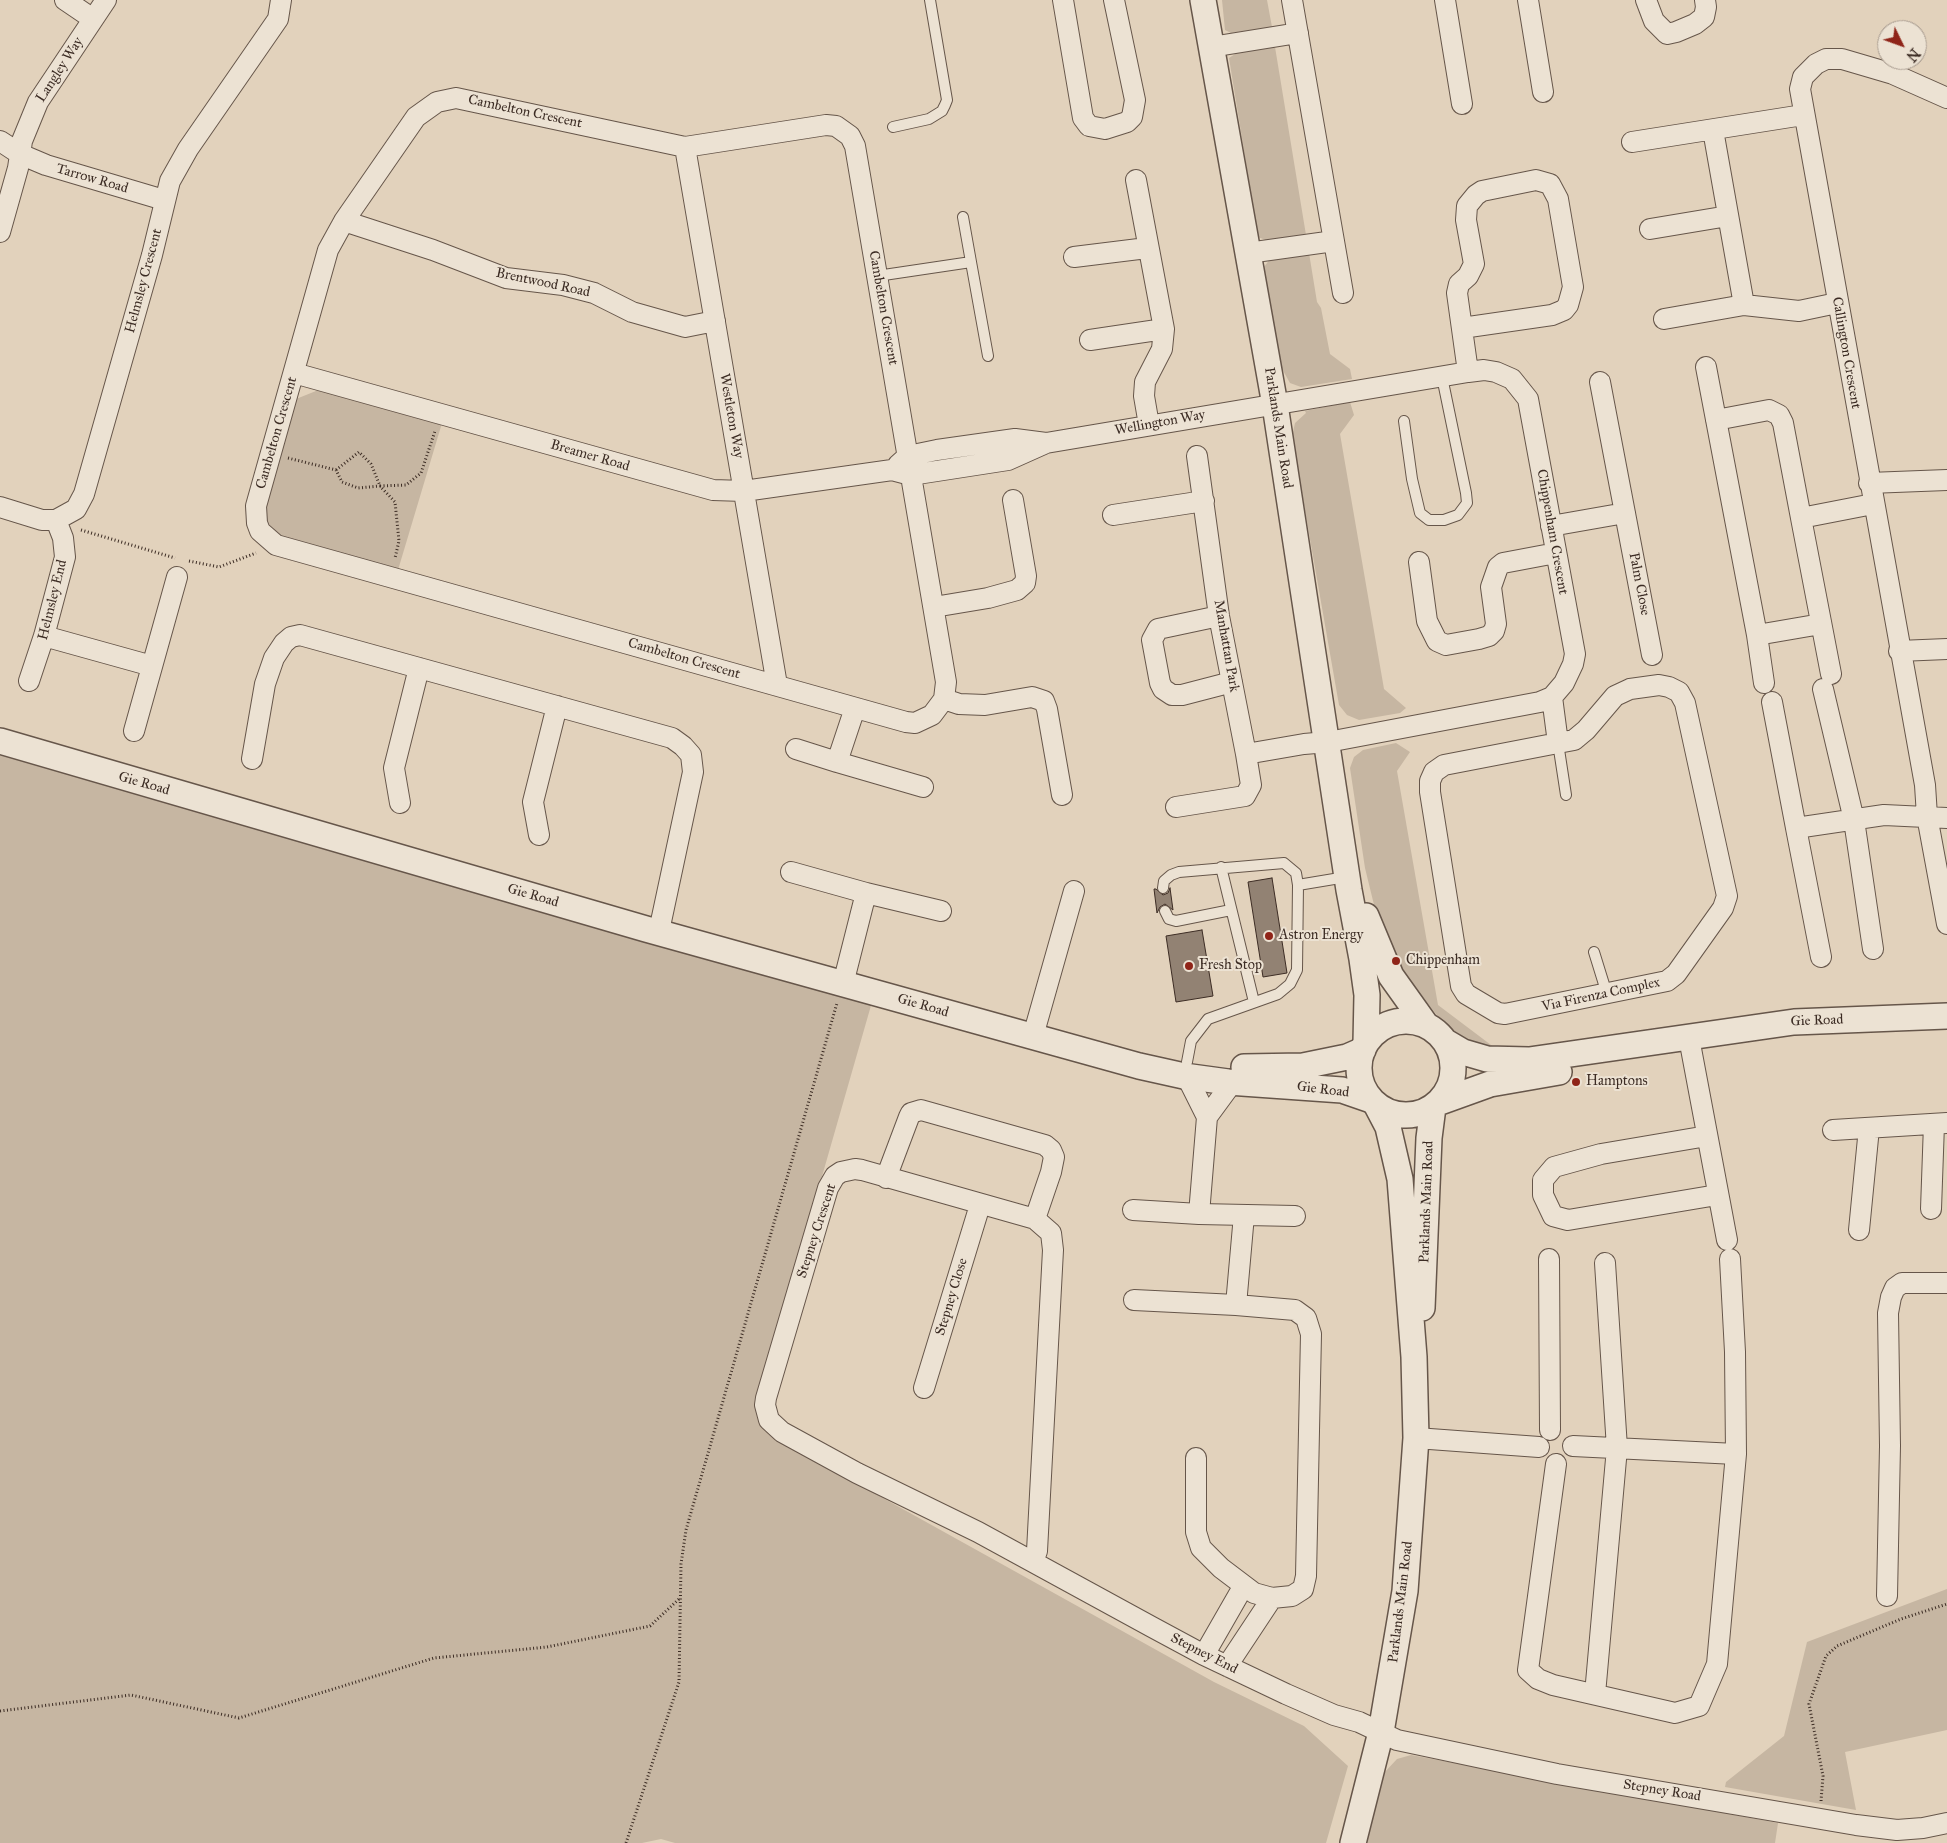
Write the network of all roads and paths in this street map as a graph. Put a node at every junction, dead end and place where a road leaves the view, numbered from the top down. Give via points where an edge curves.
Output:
1 (65, 0) edge
2 (106, 0) edge
3 (281, 0) edge
4 (930, 0) edge
5 (1063, 0) edge
6 (1114, 0) edge
7 (1203, 0) edge
8 (1292, 0) edge
9 (1445, 0) edge
10 (1528, 0) edge
11 (1646, 0) edge
12 (1705, 0) edge
13 (93, 19) junction
14 (1298, 33) junction
15 (1211, 48) junction
16 (1543, 92) dead end
17 (1947, 98) edge
18 (1462, 104) dead end
19 (1803, 115) junction
20 (893, 127) dead end
21 (1713, 130) junction
22 (0, 140) edge
23 (1632, 142) dead end
24 (685, 147) junction
25 (20, 154) junction
26 (1136, 180) dead end
27 (164, 200) junction
28 (1728, 216) junction
29 (963, 217) dead end
30 (344, 221) junction
31 (1650, 229) dead end
32 (0, 232) edge
33 (1334, 241) junction
34 (1147, 248) junction
35 (1248, 253) junction
36 (1074, 257) dead end
37 (971, 262) junction
38 (877, 276) junction
39 (1343, 293) dead end
40 (1837, 303) junction
41 (1744, 305) junction
42 (1664, 319) dead end
43 (715, 321) junction
44 (1462, 328) junction
45 (1164, 330) junction
46 (1090, 340) dead end
47 (988, 356) dead end
48 (1706, 367) dead end
49 (1468, 372) junction
50 (294, 373) junction
51 (1442, 377) junction
52 (1600, 382) dead end
53 (1275, 405) junction
54 (441, 414) junction
55 (1404, 420) dead end
56 (1716, 420) junction
57 (1148, 425) junction
58 (270, 455) junction
59 (1197, 456) dead end
60 (910, 466) junction
61 (336, 470) junction
62 (1947, 480) edge
63 (1869, 483) junction
64 (380, 486) junction
65 (744, 491) junction
66 (1013, 500) dead end
67 (1204, 501) junction
68 (1873, 504) junction
69 (0, 507) edge
70 (1625, 513) junction
71 (1113, 515) dead end
72 (61, 518) junction
73 (1801, 518) junction
74 (1551, 526) junction
75 (270, 541) junction
76 (1556, 553) junction
77 (1419, 562) dead end
78 (180, 565) junction
79 (391, 577) junction
80 (934, 607) junction
81 (1219, 616) junction
82 (1821, 624) junction
83 (1757, 635) junction
84 (44, 636) junction
85 (1947, 649) edge
86 (1899, 651) junction
87 (1652, 656) dead end
88 (152, 666) junction
89 (419, 668) junction
90 (29, 680) dead end
91 (1232, 682) junction
92 (1764, 683) dead end
93 (777, 686) junction
94 (1552, 697) junction
95 (944, 699) junction
96 (1772, 702) dead end
97 (557, 706) junction
98 (855, 708) junction
99 (134, 731) dead end
100 (0, 740) edge
101 (1328, 742) junction
102 (1558, 743) junction
103 (796, 749) dead end
104 (1246, 754) junction
105 (252, 760) dead end
106 (837, 762) junction
107 (923, 787) dead end
108 (1062, 795) dead end
109 (1566, 796) dead end
110 (400, 803) dead end
111 (1176, 807) dead end
112 (1854, 820) junction
113 (1941, 820) edge
114 (1796, 828) junction
115 (539, 835) dead end
116 (1221, 867) junction
117 (1349, 870) junction
118 (791, 872) dead end
119 (1298, 885) junction
120 (1163, 888) dead end
121 (1074, 891) dead end
122 (866, 893) junction
123 (1232, 910) junction
124 (941, 911) dead end
125 (1165, 911) dead end
126 (1947, 924) edge
127 (652, 930) junction
128 (1873, 949) dead end
129 (1594, 952) dead end
130 (1821, 957) dead end
131 (843, 984) junction
132 (1607, 994) junction
133 (1254, 1002) junction
134 (1947, 1016) edge
135 (1426, 1025) junction
136 (1033, 1036) junction
137 (1689, 1038) junction
138 (1446, 1042) junction
139 (1364, 1046) junction
140 (1187, 1069) junction
141 (1232, 1083) junction
142 (1374, 1103) junction
143 (1436, 1105) junction
144 (1207, 1117) junction
145 (1941, 1124) edge
146 (1869, 1128) junction
147 (1833, 1130) dead end
148 (1707, 1136) junction
149 (886, 1178) junction
150 (1718, 1195) junction
151 (980, 1205) junction
152 (1133, 1210) dead end
153 (1931, 1210) dead end
154 (1199, 1214) junction
155 (1244, 1215) junction
156 (1295, 1216) dead end
157 (1035, 1219) junction
158 (1859, 1230) dead end
159 (1548, 1259) dead end
160 (1605, 1263) dead end
161 (1947, 1283) edge
162 (1134, 1300) dead end
163 (1236, 1305) junction
164 (1414, 1357) junction
165 (924, 1388) dead end
166 (1550, 1430) junction
167 (1416, 1438) junction
168 (1573, 1446) junction
169 (1539, 1447) junction
170 (1618, 1448) junction
171 (1736, 1454) junction
172 (1196, 1458) dead end
173 (1556, 1464) junction
174 (1034, 1562) junction
175 (1243, 1587) junction
176 (1888, 1596) dead end
177 (680, 1597) junction
178 (1272, 1598) junction
179 (1947, 1604) edge
180 (1204, 1654) junction
181 (1227, 1666) junction
182 (1595, 1694) junction
183 (0, 1711) edge
184 (1381, 1732) junction
185 (1821, 1807) dead end
186 (1947, 1824) edge
187 (1924, 1836) edge
188 (626, 1843) edge
189 (1353, 1843) edge

1 - 13 street
2 - 13 street, Langley Way
3 - 27 street, Helmsley Crescent via 278,19 188,148 170,181
4 - 20 lane via 947,100 945,106 929,119
5 - 6 street via 1083,118 1089,126 1105,129 1127,122 1132,117 1135,100
7 - 15 street, Parklands Main Road
8 - 14 street
9 - 18 street
10 - 16 street
11 - 12 street via 1654,21 1667,34 1704,17
13 - 25 street, Langley Way via 38,102
14 - 15 street
14 - 33 street
15 - 35 street, Parklands Main Road
17 - 19 street, Callington Crescent via 1893,74 1842,59 1826,59 1806,73 1801,83
19 - 21 street
19 - 40 street, Callington Crescent
21 - 23 street
21 - 28 street
22 - 25 street, Tarrow Road
24 - 30 street, Cambelton Crescent via 466,99 447,100 430,106 416,117
24 - 38 street, Cambelton Crescent via 826,125 841,129 855,146
24 - 43 street, Westleton Way
25 - 27 street, Tarrow Road via 46,166
25 - 32 street, Langley Way
26 - 34 street
27 - 72 street, Helmsley Crescent via 152,256 84,494 76,508
28 - 31 street
28 - 41 street
29 - 37 lane
30 - 43 street, Brentwood Road via 506,278 563,285 594,293 632,312 685,327
30 - 50 street, Cambelton Crescent via 328,250
33 - 35 street
33 - 39 street
34 - 36 street
34 - 45 street
35 - 53 street, Parklands Main Road
37 - 38 lane
37 - 47 lane
38 - 60 street, Cambelton Crescent
40 - 41 street via 1799,311
40 - 63 street, Callington Crescent
41 - 42 street
43 - 65 street, Westleton Way
44 - 44 street via 1457,293 1459,284 1474,264 1466,220 1470,200 1490,189 1536,180 1550,184 1558,199 1573,287 1568,305 1552,315
44 - 49 street
45 - 46 street
45 - 57 street via 1162,349 1146,382 1144,396
48 - 56 street
49 - 51 street, Chippenham Crescent
49 - 74 street, Chippenham Crescent via 1490,371 1512,379 1528,400
50 - 54 street, Breamer Road
50 - 58 street, Cambelton Crescent
51 - 53 street, Chippenham Crescent
51 - 55 lane via 1466,494 1467,503 1458,515 1444,520 1429,520 1420,513
52 - 70 street, Palm Close
53 - 57 street, Wellington Way
53 - 101 street, Parklands Main Road
54 - 64 path via 421,473 406,485
54 - 65 street, Breamer Road via 713,490
56 - 73 street via 1768,410 1780,415
56 - 83 street
57 - 60 street, Wellington Way via 1046,443 1008,460
58 - 61 path
58 - 75 street, Cambelton Crescent via 255,515 260,530
59 - 67 street, Manhattan Park
60 - 65 street, Breamer Road
60 - 80 street, Cambelton Crescent
61 - 64 path via 342,482 358,488
61 - 64 path via 359,452 371,464
62 - 63 street
63 - 68 street, Callington Crescent
64 - 79 path via 395,502 399,541
65 - 93 street, Westleton Way
66 - 80 street via 1025,584 1017,590 988,598
67 - 71 street
67 - 81 street, Manhattan Park
68 - 73 street
68 - 86 street, Callington Crescent
69 - 72 street via 42,520
70 - 74 street
70 - 87 street, Palm Close
72 - 78 path via 83,532
72 - 84 street, Helmsley End via 64,557
73 - 82 street
74 - 76 street, Chippenham Crescent
75 - 78 path via 254,555 226,565
75 - 79 street, Cambelton Crescent
76 - 77 street via 1503,563 1498,567 1491,587 1494,631 1479,639 1446,644 1437,641 1428,621
76 - 94 street, Chippenham Crescent via 1575,654 1564,683
78 - 88 street
79 - 93 street, Cambelton Crescent
80 - 95 street, Cambelton Crescent via 946,682
81 - 91 street, Manhattan Park
81 - 91 street via 1158,628 1152,640 1160,683 1172,696
82 - 83 street
82 - 112 street via 1827,682
83 - 92 street
84 - 88 street
84 - 90 street, Helmsley End
85 - 86 street
86 - 113 street, Callington Crescent via 1925,785
88 - 99 street
89 - 97 street
89 - 105 street via 315,638 291,637 274,658 265,684
89 - 110 street via 394,768
91 - 104 street, Manhattan Park
93 - 98 street, Cambelton Crescent
94 - 101 street via 1540,702
94 - 102 street
95 - 98 street, Cambelton Crescent via 932,715 915,723
95 - 108 street via 959,704 985,705 1032,697 1044,701
96 - 114 street
97 - 115 street via 533,802
97 - 127 street via 672,738 691,755 693,772 669,877
98 - 106 street
100 - 127 street, Gie Road
101 - 104 street
101 - 117 street, Parklands Main Road
102 - 109 lane
102 - 132 street, Via Firenza Complex via 1444,765 1434,772 1430,781 1461,986 1466,994 1505,1014
102 - 132 street, Via Firenza Complex via 1574,740 1615,696 1630,689 1659,685 1678,692 1685,703 1727,896 1723,908 1676,974 1667,981
103 - 106 street
104 - 111 street, Manhattan Park via 1251,786 1245,796
106 - 107 street
112 - 113 street via 1884,815
112 - 114 street
112 - 128 street
113 - 126 street, Callington Crescent
114 - 130 street
116 - 119 lane via 1284,863 1296,873
116 - 120 lane via 1171,874
116 - 123 lane
117 - 119 lane
117 - 135 street, Parklands Main Road via 1379,953 1397,987
117 - 139 street, Parklands Main Road via 1367,995
118 - 122 street
119 - 133 lane via 1297,970 1290,984 1278,994
121 - 136 street
122 - 124 street
122 - 131 street
123 - 125 lane via 1176,921 1168,918
123 - 133 lane
127 - 131 street, Gie Road
129 - 132 lane
131 - 136 street, Gie Road
131 - 177 path via 686,1530
133 - 140 lane via 1208,1018 1191,1041
134 - 137 street, Gie Road via 1794,1022
135 - 138 street
135 - 139 street via 1396,1022 1378,1030
136 - 140 street, Gie Road via 1117,1060
137 - 138 street, Gie Road via 1529,1060 1487,1060 1471,1056
137 - 143 street, Gie Road via 1658,1052 1490,1084
137 - 148 street
138 - 143 street via 1452,1058 1453,1076
139 - 140 street, Gie Road via 1347,1057 1294,1067
139 - 142 street via 1360,1077
140 - 141 street, Gie Road
140 - 144 street
141 - 142 street, Gie Road via 1342,1090
141 - 144 street
142 - 143 street via 1403,1116 1420,1114
142 - 164 street, Parklands Main Road via 1388,1127 1400,1179
143 - 164 street, Parklands Main Road via 1429,1138 1424,1296
144 - 154 street
145 - 146 street
145 - 153 street
146 - 147 street
146 - 158 street
148 - 150 street
148 - 150 street via 1601,1154 1554,1167 1543,1180 1543,1195 1553,1216 1568,1220
149 - 151 street, Stepney Crescent
149 - 157 street via 911,1113 921,1110 1045,1144 1054,1157
149 - 174 street, Stepney Crescent via 862,1170 848,1170 835,1176 828,1188 766,1398 766,1412 772,1425 782,1432
150 - 171 street via 1729,1250
151 - 157 street, Stepney Crescent
151 - 165 street, Stepney Close
152 - 154 street
154 - 155 street
155 - 156 street
155 - 163 street
157 - 174 street via 1046,1227 1054,1244 1038,1541
159 - 166 street
160 - 170 street
161 - 176 street via 1902,1283 1891,1297 1888,1313
162 - 163 street
163 - 178 street via 1295,1310 1306,1318 1311,1334 1306,1576 1303,1589 1292,1596
164 - 167 street, Parklands Main Road
166 - 168 street via 1566,1432
166 - 169 street via 1541,1439
167 - 169 street
167 - 184 street, Parklands Main Road via 1406,1591
168 - 170 street
168 - 173 street via 1568,1458
169 - 173 street via 1544,1459
170 - 171 street
170 - 182 street
171 - 182 street via 1717,1664 1698,1706 1675,1713
172 - 175 street via 1196,1532 1202,1548
173 - 182 street via 1528,1670 1538,1679 1553,1685
174 - 180 street, Stepney End
175 - 178 street via 1254,1594
175 - 180 street
177 - 183 path via 650,1626 547,1647 434,1658 239,1718 131,1695
177 - 188 path via 679,1682
178 - 181 street
179 - 185 path via 1837,1646 1826,1656 1809,1704 1822,1776
180 - 181 street, Stepney End
181 - 184 street, Stepney End via 1334,1715
184 - 187 street, Stepney Road via 1397,1740 1557,1774
184 - 189 street, Parklands Main Road
186 - 187 street, Stepney Road

